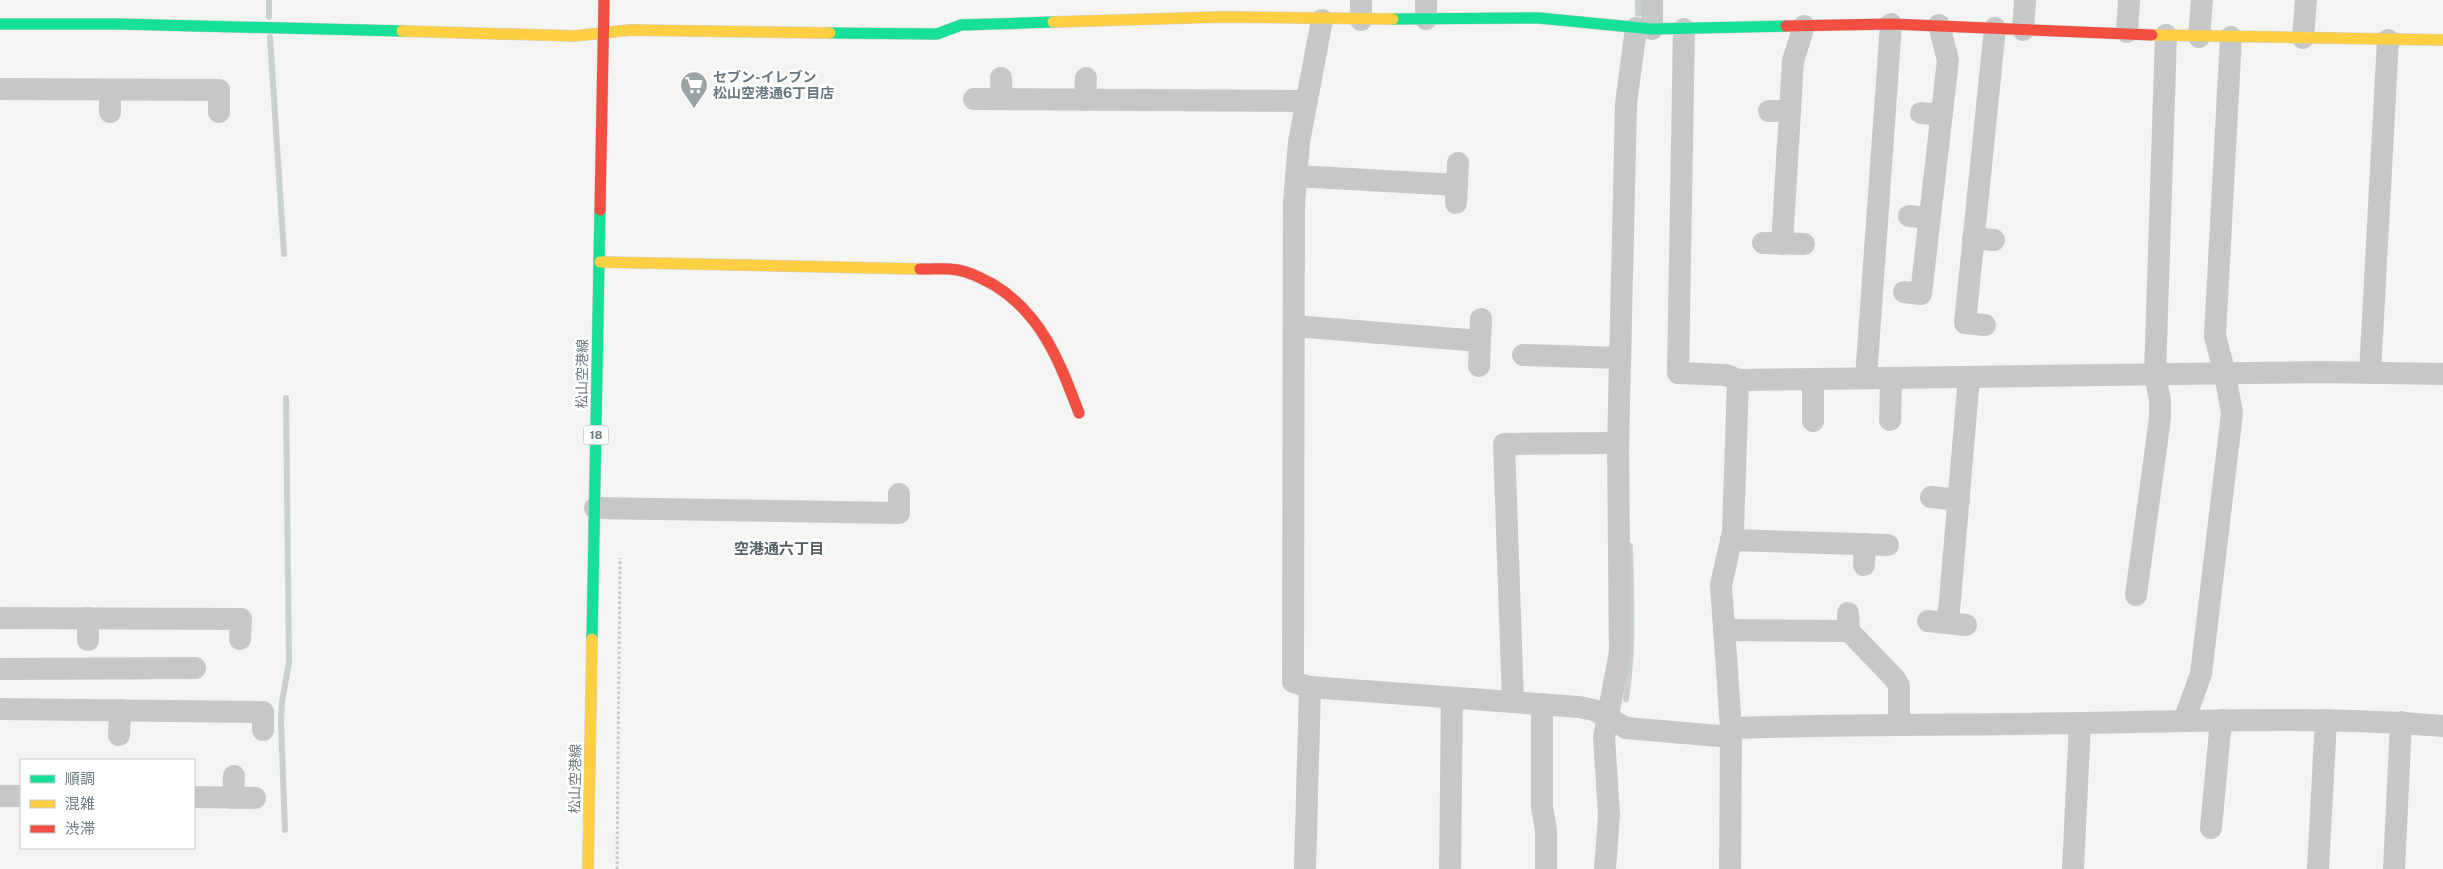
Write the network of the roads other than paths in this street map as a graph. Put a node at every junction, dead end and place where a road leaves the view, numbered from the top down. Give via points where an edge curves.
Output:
1 (604, 0) edge
2 (1652, 0) edge
3 (2025, 0) edge
4 (2129, 0) edge
5 (2202, 0) edge
6 (2306, 0) edge
7 (1361, 10) edge
8 (1426, 10) edge
9 (1322, 20) junction
10 (0, 24) edge
11 (1890, 24) junction
12 (1939, 25) junction
13 (1804, 26) junction
14 (1995, 28) junction
15 (1644, 29) junction
16 (1684, 29) junction
17 (2023, 30) junction
18 (2126, 32) junction
19 (604, 33) junction
20 (2166, 35) junction
21 (2199, 37) junction
22 (2231, 37) junction
23 (2303, 38) junction
24 (2388, 40) junction
25 (2443, 40) edge
26 (0, 90) edge
27 (974, 99) dead end
28 (1307, 101) junction
29 (219, 112) dead end
30 (1296, 176) junction
31 (1457, 184) dead end
32 (1804, 244) dead end
33 (600, 262) junction
34 (1904, 292) dead end
35 (1481, 319) dead end
36 (1985, 325) dead end
37 (1294, 326) junction
38 (1480, 341) junction
39 (1524, 355) dead end
40 (1620, 358) junction
41 (1478, 366) dead end
42 (2370, 373) junction
43 (2226, 374) junction
44 (2443, 374) edge
45 (2155, 375) junction
46 (1969, 377) junction
47 (1866, 378) junction
48 (1891, 378) junction
49 (1813, 379) junction
50 (1738, 380) junction
51 (1079, 414) dead end
52 (1890, 420) dead end
53 (1813, 421) dead end
54 (1618, 442) junction
55 (899, 494) dead end
56 (1932, 497) dead end
57 (1959, 500) junction
58 (595, 508) junction
59 (1731, 540) junction
60 (1888, 544) dead end
61 (2131, 579) dead end
62 (0, 618) edge
63 (1948, 623) dead end
64 (1724, 630) junction
65 (240, 639) dead end
66 (195, 668) dead end
67 (0, 669) edge
68 (1310, 687) junction
69 (1452, 698) junction
70 (1513, 702) junction
71 (1542, 704) junction
72 (0, 710) edge
73 (120, 710) junction
74 (1607, 718) junction
75 (2221, 720) junction
76 (2326, 720) junction
77 (2184, 721) junction
78 (2400, 722) junction
79 (2080, 723) junction
80 (1900, 724) junction
81 (2443, 726) edge
82 (263, 730) dead end
83 (1731, 732) junction
84 (119, 735) dead end
85 (240, 791) dead end
86 (0, 796) edge
87 (20, 796) edge
88 (195, 797) edge
89 (2211, 828) dead end
90 (588, 869) edge
91 (1305, 869) edge
92 (1450, 869) edge
93 (1546, 869) edge
94 (1605, 869) edge
95 (1730, 869) edge
96 (2073, 869) edge
97 (2318, 869) edge
98 (2394, 869) edge

1 - 19 street, 松山空港線 / 18
2 - 15 street
3 - 17 street
4 - 18 street
5 - 21 street
6 - 23 street
7 - 8 street
7 - 9 street
8 - 15 street
9 - 19 street via 1220,17 970,24 937,34 630,30
9 - 28 street
10 - 19 street via 574,36
11 - 12 street
11 - 13 street
11 - 47 street
12 - 14 street
12 - 34 street via 1948,60 1932,114 1920,217 1921,294
13 - 16 street
13 - 32 street via 1779,111 1772,244
14 - 17 street
14 - 36 street via 1994,145 1984,239 1965,322
15 - 16 street
15 - 40 street via 1626,104
16 - 50 street via 1678,373 1726,375
17 - 18 street
18 - 20 street
19 - 33 street, 松山空港線 / 18
20 - 21 street
20 - 45 street
21 - 22 street
22 - 23 street
22 - 43 street via 2234,142 2229,252 2214,336
23 - 24 street
24 - 25 street
24 - 42 street
26 - 29 street via 110,101 220,90
27 - 28 street via 1002,89 1086,89 1200,90
28 - 30 street
30 - 31 street
30 - 37 street
33 - 51 street via 970,272 1028,309 1057,358
33 - 58 street, 松山空港線 / 18
35 - 38 street
37 - 38 street
37 - 68 street via 1293,682
38 - 41 street
39 - 40 street
40 - 54 street
42 - 43 street
42 - 44 street
43 - 45 street
43 - 77 street via 2232,413 2201,674
45 - 46 street
45 - 61 street via 2160,400 2143,478
46 - 48 street
46 - 57 street
47 - 48 street
47 - 49 street
48 - 52 street
49 - 50 street
49 - 53 street
50 - 59 street
54 - 70 street via 1504,444
54 - 74 street via 1620,652
55 - 58 street via 899,513 823,522 730,501
56 - 57 street
57 - 63 street
58 - 90 street, 松山空港線 / 18
59 - 60 street via 1864,555
59 - 64 street via 1721,585
62 - 65 street via 88,629 241,619
64 - 80 street via 1849,622 1896,679
64 - 83 street
66 - 67 street
68 - 69 street
68 - 91 street
69 - 70 street
69 - 92 street via 1440,813
70 - 71 street
71 - 74 street via 1594,710
71 - 93 street
72 - 73 street
73 - 82 street via 263,712
73 - 84 street
74 - 83 street via 1626,728
74 - 94 street via 1604,763 1609,816
75 - 76 street
75 - 77 street
75 - 89 street
76 - 78 street
76 - 97 street
77 - 79 street
78 - 81 street
78 - 98 street
79 - 80 street
79 - 96 street
80 - 83 street
83 - 95 street
85 - 88 street
86 - 87 street

